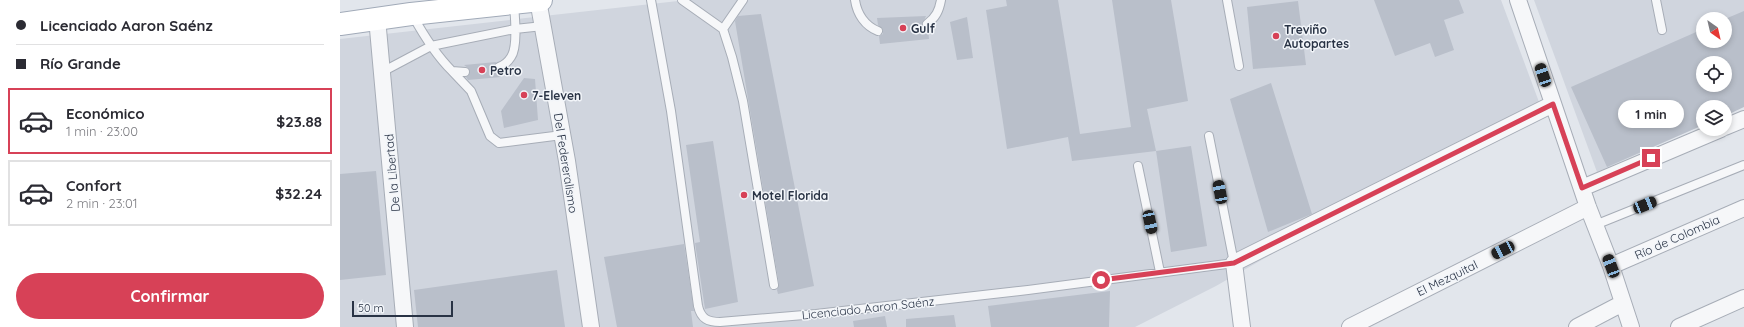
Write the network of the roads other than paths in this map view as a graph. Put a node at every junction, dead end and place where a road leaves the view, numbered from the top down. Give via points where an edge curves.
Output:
1 (539, 0) edge
2 (651, 0) edge
3 (682, 0) edge
4 (743, 0) edge
5 (855, 0) edge
6 (941, 0) edge
7 (1227, 0) edge
8 (1518, 0) edge
9 (1656, 0) edge
10 (514, 3) junction
11 (411, 14) junction
12 (377, 18) junction
13 (340, 24) edge
14 (927, 24) dead end
15 (543, 26) junction
16 (515, 29) junction
17 (723, 29) junction
18 (1662, 30) dead end
19 (878, 31) dead end
20 (431, 46) junction
21 (1239, 66) dead end
22 (499, 67) dead end
23 (452, 71) junction
24 (382, 72) junction
25 (465, 72) dead end
26 (1553, 104) junction
27 (1744, 119) edge
28 (1732, 124) edge
29 (562, 135) junction
30 (1209, 136) dead end
31 (1705, 136) edge
32 (1744, 165) edge
33 (1138, 166) dead end
34 (1582, 188) junction
35 (1588, 208) junction
36 (1744, 208) edge
37 (1595, 225) junction
38 (1234, 263) junction
39 (1611, 266) junction
40 (1160, 272) junction
41 (774, 285) dead end
42 (1744, 298) edge
43 (1623, 303) junction
44 (713, 324) edge
45 (405, 327) edge
46 (590, 327) edge
47 (1242, 327) edge
48 (1350, 327) edge
49 (1577, 327) edge
50 (1631, 327) edge
51 (1679, 327) edge

1 - 10 main road
1 - 15 street, Del Federeralismo
2 - 44 lane, Licenciado Aaron Saénz via 671,111 698,306 703,317
3 - 17 lane
4 - 17 lane
5 - 19 lane via 862,19 870,28
6 - 14 lane via 939,11
7 - 21 lane
8 - 26 street
9 - 18 lane
10 - 11 main road
10 - 16 lane
11 - 12 main road
11 - 20 lane
12 - 13 main road
12 - 24 street, De la Libertad
15 - 16 lane
15 - 29 street, Del Federeralismo
16 - 20 lane
16 - 22 lane via 512,57
17 - 41 lane via 743,101
20 - 23 lane
20 - 24 lane
23 - 25 lane
23 - 29 lane via 471,91 490,136 499,143
24 - 45 street, De la Libertad
26 - 34 street
26 - 38 street
27 - 28 street
29 - 46 street, Del Federeralismo
30 - 38 lane
31 - 34 street
32 - 37 lane
33 - 40 lane
34 - 35 street
35 - 37 street
35 - 48 street, El Mezquital
36 - 39 street, Río de Colombia
37 - 39 street
38 - 40 lane, Licenciado Aaron Saénz
38 - 47 street
39 - 43 street
40 - 44 lane, Licenciado Aaron Saénz
42 - 51 street
43 - 49 street
43 - 50 street

